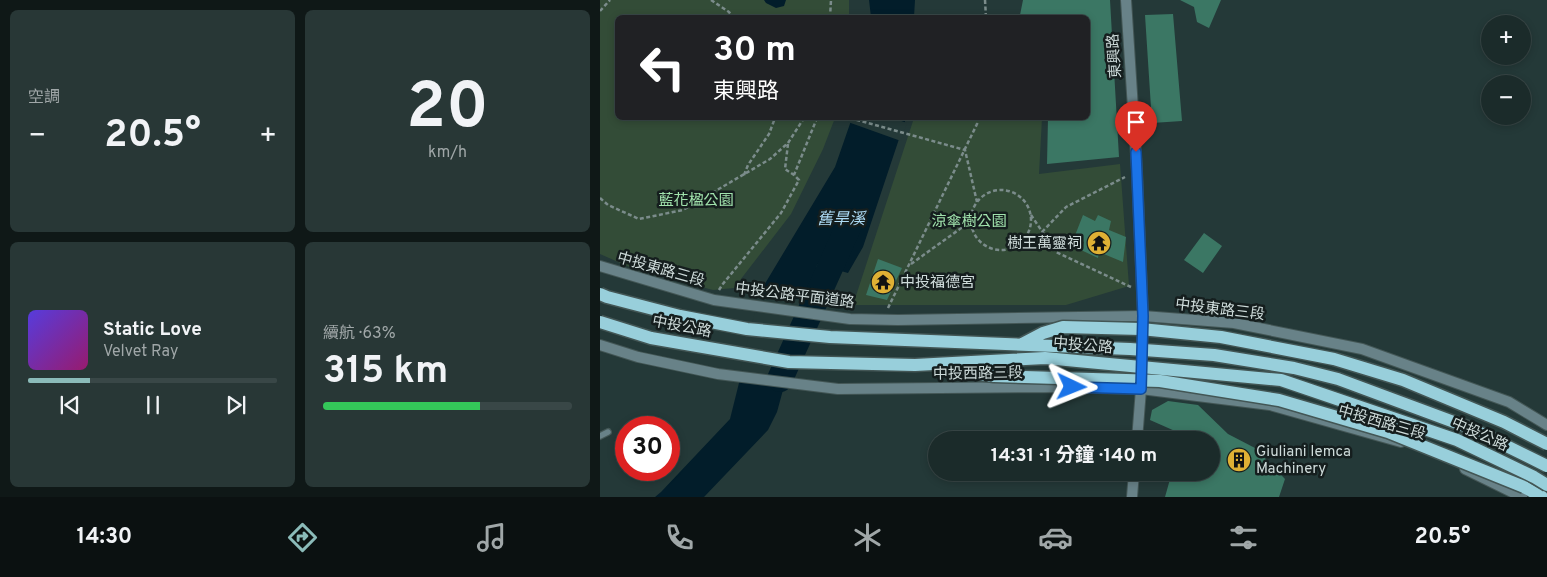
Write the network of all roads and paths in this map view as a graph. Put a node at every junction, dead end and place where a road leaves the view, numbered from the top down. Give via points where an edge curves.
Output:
1 (610, 0) edge
2 (711, 0) edge
3 (831, 0) edge
4 (986, 0) edge
5 (1126, 0) edge
6 (600, 11) edge
7 (731, 15) edge
8 (830, 15) edge
9 (986, 15) edge
10 (774, 120) edge
11 (803, 120) edge
12 (816, 120) edge
13 (857, 120) edge
14 (978, 120) edge
15 (788, 143) junction
16 (964, 150) junction
17 (1137, 172) junction
18 (794, 175) junction
19 (744, 176) junction
20 (600, 198) edge
21 (977, 202) junction
22 (1030, 214) junction
23 (971, 221) junction
24 (1042, 232) junction
25 (600, 266) edge
26 (909, 266) junction
27 (722, 285) dead end
28 (1141, 290) junction
29 (600, 294) edge
30 (714, 300) joint
31 (891, 302) dead end
32 (1143, 316) junction
33 (872, 319) joint
34 (600, 322) edge
35 (1021, 344) junction
36 (600, 345) edge
37 (915, 365) junction
38 (1141, 389) junction
39 (1547, 425) edge
40 (1138, 431) edge
41 (608, 432) dead end
42 (600, 436) edge
43 (1547, 444) edge
44 (1547, 466) edge
45 (1133, 481) edge
46 (1547, 485) edge
47 (1523, 492) edge
48 (1132, 497) edge
49 (1542, 497) edge

1 - 6 path
2 - 7 path
3 - 8 path
4 - 9 path
5 - 17 street, 東興路
10 - 19 path
11 - 15 path
12 - 18 path
13 - 16 path
14 - 16 path
15 - 18 path via 785,169
15 - 19 path
16 - 21 path
16 - 26 path
17 - 24 path via 1066,207
17 - 28 street, 東興路
18 - 27 path via 800,180 781,213
19 - 20 path via 683,210 639,219
21 - 22 path via 993,191 1013,192 1021,197
21 - 23 path
22 - 23 path via 1028,233 1015,247 1006,250 995,250 978,240
22 - 24 path
23 - 26 path
24 - 28 path via 1056,252
25 - 30 street, 中投東路三段
26 - 31 path
28 - 32 street, 東興路
29 - 35 main road, 中投公路, bridge via 680,316 748,328 830,337
30 - 33 street, 中投公路平面道路 via 850,319
32 - 33 street, 中投東路三段
32 - 38 street, 東興路
32 - 39 street, 中投東路三段 via 1234,322 1362,349 1509,402
34 - 37 main road, 中投公路, bridge via 651,338 788,362
35 - 43 main road, bridge via 1063,327 1142,329 1221,337 1334,359 1404,380 1504,422
35 - 44 main road, 中投公路, bridge via 1214,355 1294,368 1338,379 1470,428
36 - 38 street, 中投西路三段 via 638,358 718,374 838,389
37 - 46 main road, 中投公路, bridge via 1045,358 1281,380 1457,440
37 - 47 main road, bridge via 994,376 1160,381 1278,400 1388,432
38 - 40 street, 東興路
38 - 47 street, 中投西路三段 via 1270,405 1425,449
41 - 42 lane
45 - 48 street
47 - 49 main road

